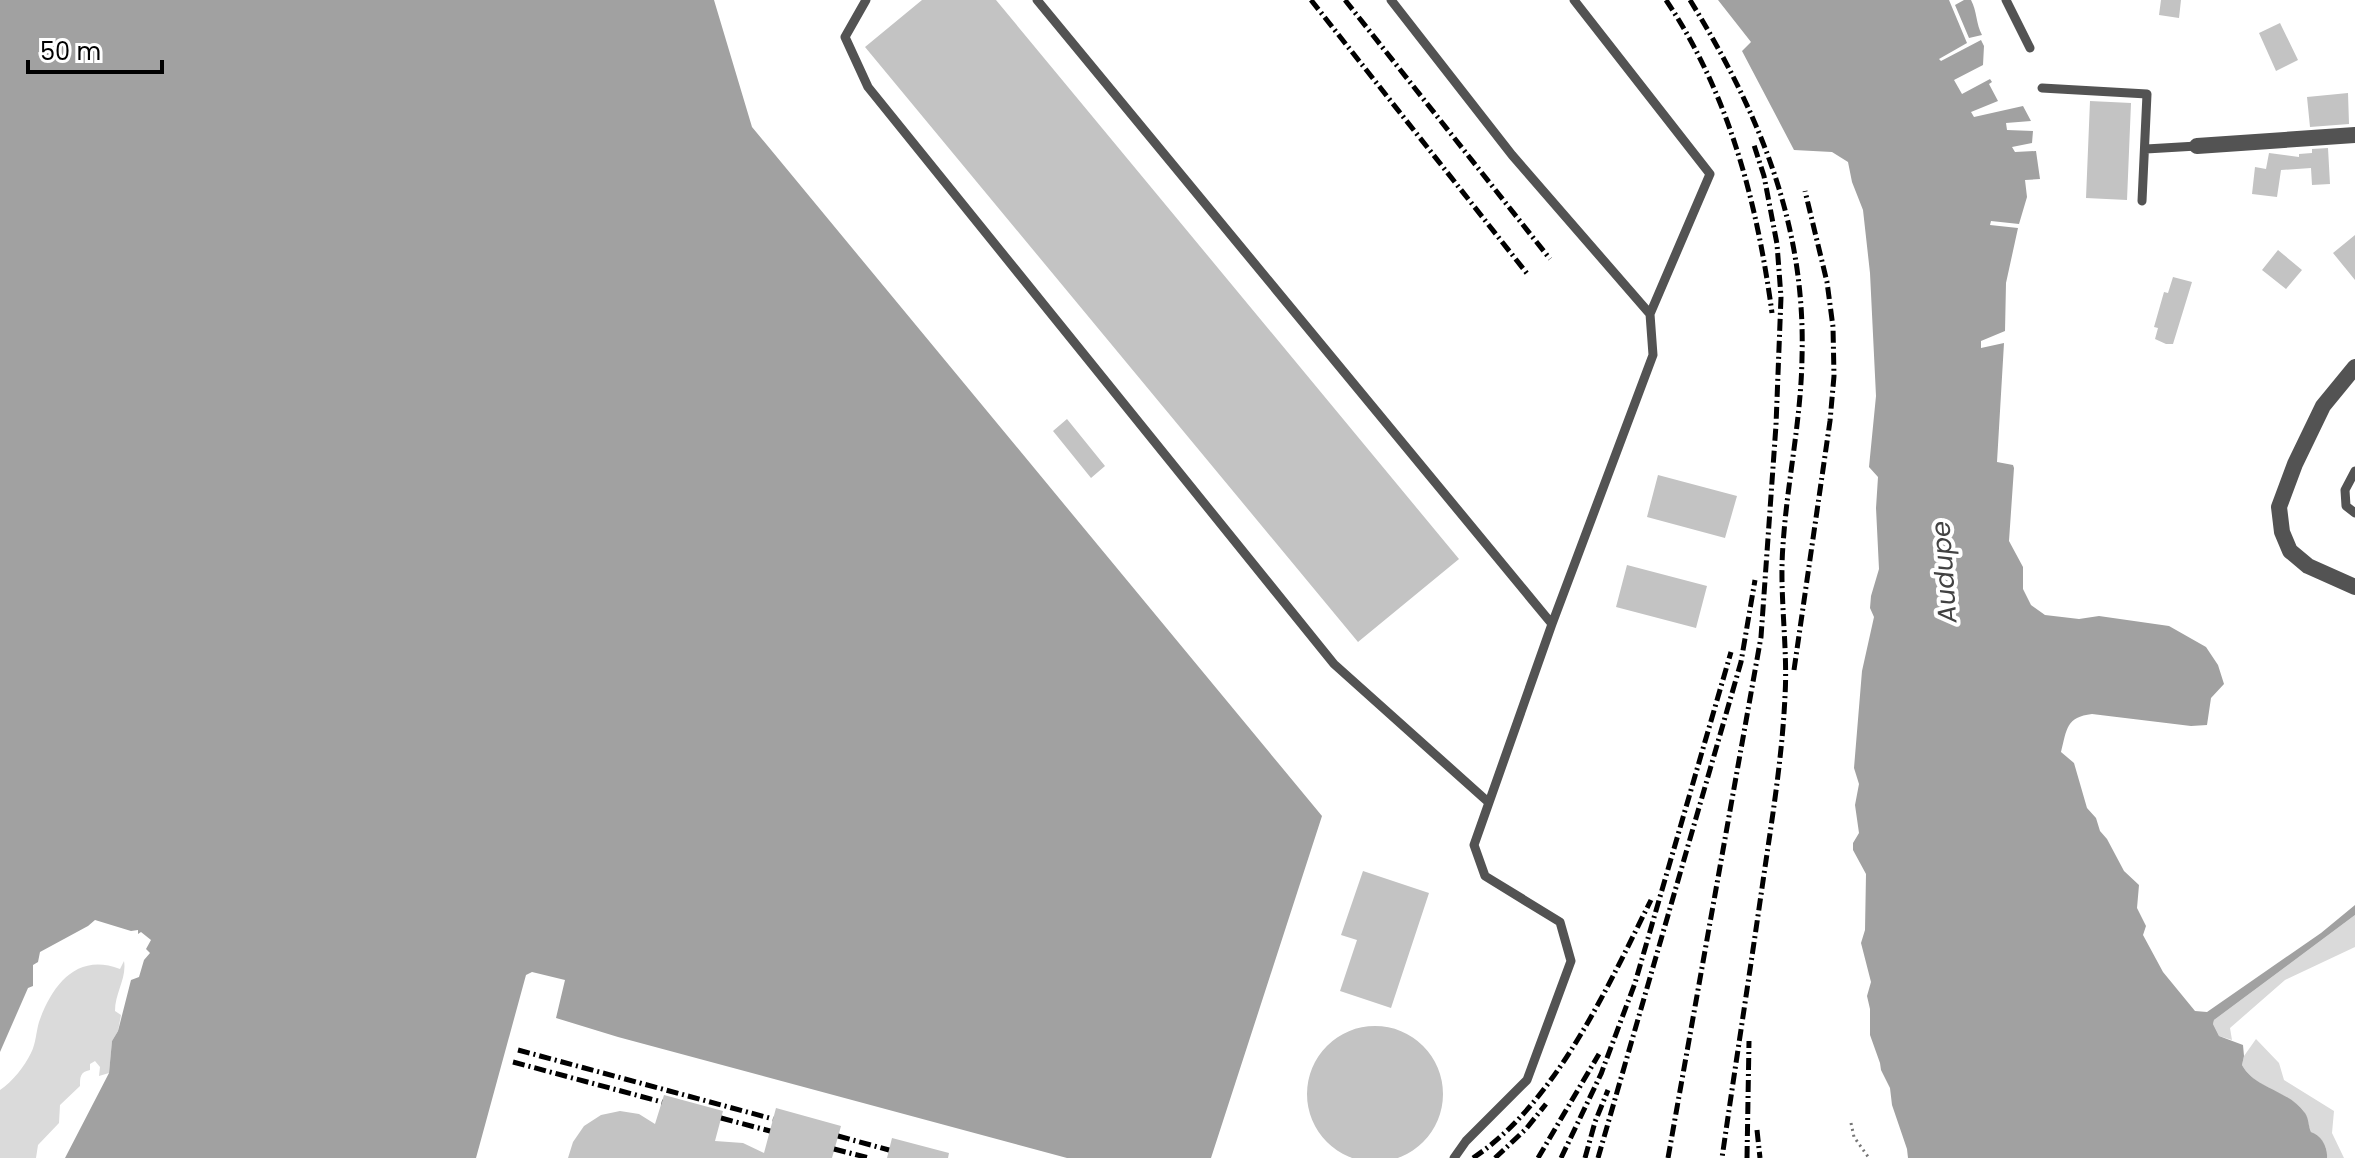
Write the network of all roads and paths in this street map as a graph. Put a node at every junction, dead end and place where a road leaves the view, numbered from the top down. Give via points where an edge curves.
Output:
1 (866, 0) edge
2 (1037, 0) edge
3 (1391, 0) edge
4 (1574, 0) edge
5 (2006, 0) edge
6 (2030, 48) dead end
7 (2042, 88) dead end
8 (2355, 135) edge
9 (2197, 146) joint
10 (2146, 149) junction
11 (2142, 201) dead end
12 (1650, 314) junction
13 (2355, 367) edge
14 (2355, 471) edge
15 (2355, 513) edge
16 (2355, 587) edge
17 (1552, 624) junction
18 (1487, 801) junction
19 (1851, 1123) dead end
20 (1454, 1158) edge
21 (1869, 1158) edge

1 - 18 lane via 845,37 868,87 1334,664
2 - 17 lane
3 - 12 lane via 1512,155
4 - 12 lane via 1710,174
5 - 6 lane
7 - 10 lane via 2147,94
8 - 9 street
9 - 10 lane
10 - 11 lane
12 - 17 lane via 1653,355
13 - 16 street via 2323,406 2279,507 2290,551 2308,566
14 - 15 lane via 2345,490 2346,506
17 - 18 lane
18 - 20 lane via 1474,845 1485,876 1560,922 1571,961 1527,1080
19 - 21 path

